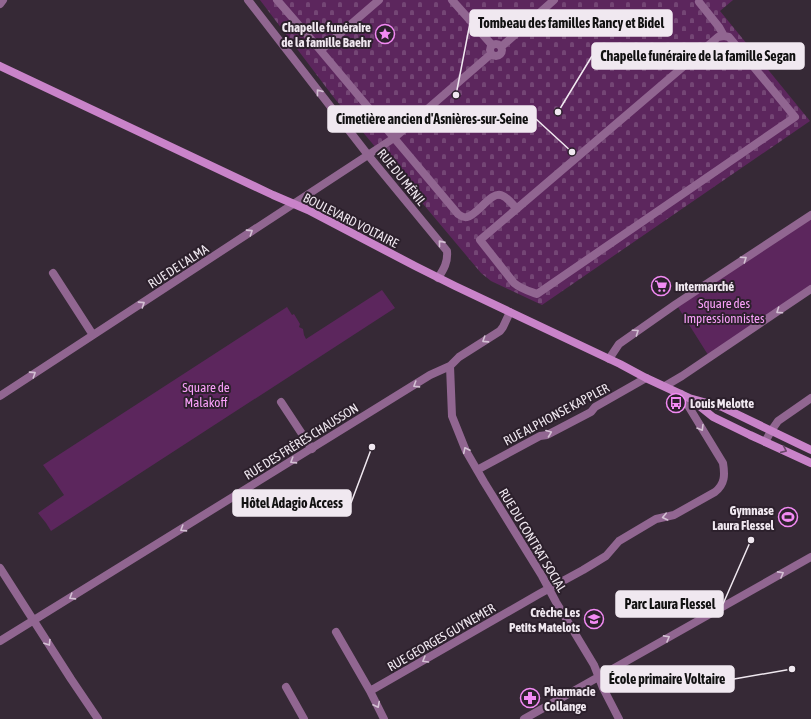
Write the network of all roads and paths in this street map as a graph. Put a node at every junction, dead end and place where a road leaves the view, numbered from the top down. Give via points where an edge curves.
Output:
1 (3, 0) edge
2 (248, 0) edge
3 (276, 0) edge
4 (379, 0) edge
5 (452, 0) edge
6 (554, 0) edge
7 (699, 2) dead end
8 (0, 4) edge
9 (724, 36) junction
10 (492, 46) junction
11 (501, 46) junction
12 (321, 50) junction
13 (491, 54) junction
14 (0, 66) edge
15 (394, 138) junction
16 (368, 155) junction
17 (293, 204) junction
18 (517, 209) junction
19 (811, 214) edge
20 (53, 273) dead end
21 (438, 278) junction
22 (811, 289) edge
23 (510, 312) junction
24 (94, 335) junction
25 (609, 359) junction
26 (450, 366) junction
27 (646, 378) junction
28 (665, 386) junction
29 (0, 396) edge
30 (685, 396) junction
31 (811, 398) edge
32 (282, 402) dead end
33 (771, 431) junction
34 (765, 442) junction
35 (312, 449) junction
36 (811, 450) edge
37 (811, 463) edge
38 (477, 470) junction
39 (811, 556) edge
40 (0, 568) edge
41 (549, 588) junction
42 (34, 621) junction
43 (336, 632) dead end
44 (0, 641) edge
45 (598, 677) junction
46 (286, 687) dead end
47 (370, 691) junction
48 (98, 719) edge
49 (304, 719) edge
50 (384, 719) edge
51 (524, 719) edge
52 (619, 719) edge

1 - 8 street
16 -> 2 street, RUE DU MÉNIL
3 - 12 street
4 - 12 street
5 - 10 street
6 - 11 street
7 - 9 street
9 - 18 street via 718,37
9 - 18 street via 728,37 795,118 537,294 514,283 480,240
10 - 11 street
10 - 13 street via 489,51
11 - 13 street via 501,55 495,57
12 - 15 street
13 - 15 street, RUE DE L'ALMA
14 - 17 main road, BOULEVARD VOLTAIRE
15 - 16 street, RUE DE L'ALMA
15 - 18 street via 458,214 467,217 494,196 501,194
16 - 17 street, RUE DE L'ALMA
21 -> 16 street, RUE DU MÉNIL via 447,262 447,251
17 - 21 main road, BOULEVARD VOLTAIRE
24 -> 17 street, RUE DE L'ALMA
25 -> 19 street via 619,344
20 - 24 street
21 - 23 main road, BOULEVARD VOLTAIRE
22 -> 28 street
23 - 25 main road, BOULEVARD VOLTAIRE
23 -> 26 street, RUE DES FRÈRES CHAUSSON via 500,331 459,357
29 -> 24 street, RUE DE L'ALMA
25 - 27 main road, BOULEVARD VOLTAIRE
26 -> 35 street, RUE DES FRÈRES CHAUSSON via 430,375
38 -> 26 street, RUE DU CONTRAT SOCIAL via 452,416
27 - 28 main road, BOULEVARD VOLTAIRE
38 -> 27 street, RUE ALPHONSE KAPPLER via 591,412 595,407
28 - 30 main road, BOULEVARD VOLTAIRE
30 - 33 main road, BOULEVARD VOLTAIRE via 722,407
30 - 34 main road, BOULEVARD VOLTAIRE via 713,417
30 -> 41 street, RUE GEORGES GUYNEMER via 723,463 724,476 720,488 674,515 656,519 619,541 606,556
31 - 33 street via 778,421
32 - 35 street
33 - 34 street
33 - 36 main road, BOULEVARD VOLTAIRE
34 -> 37 main road, BOULEVARD VOLTAIRE
35 -> 42 street, RUE DES FRÈRES CHAUSSON
38 - 41 street, RUE DU CONTRAT SOCIAL
45 -> 39 street
40 - 42 street
41 - 45 street, RUE DU CONTRAT SOCIAL via 594,664
41 -> 47 street, RUE GEORGES GUYNEMER
42 - 44 street, RUE DES FRÈRES CHAUSSON
42 -> 48 street
43 - 47 street
45 - 51 street
45 - 52 street, RUE DU CONTRAT SOCIAL
46 - 49 street
47 -> 50 street

